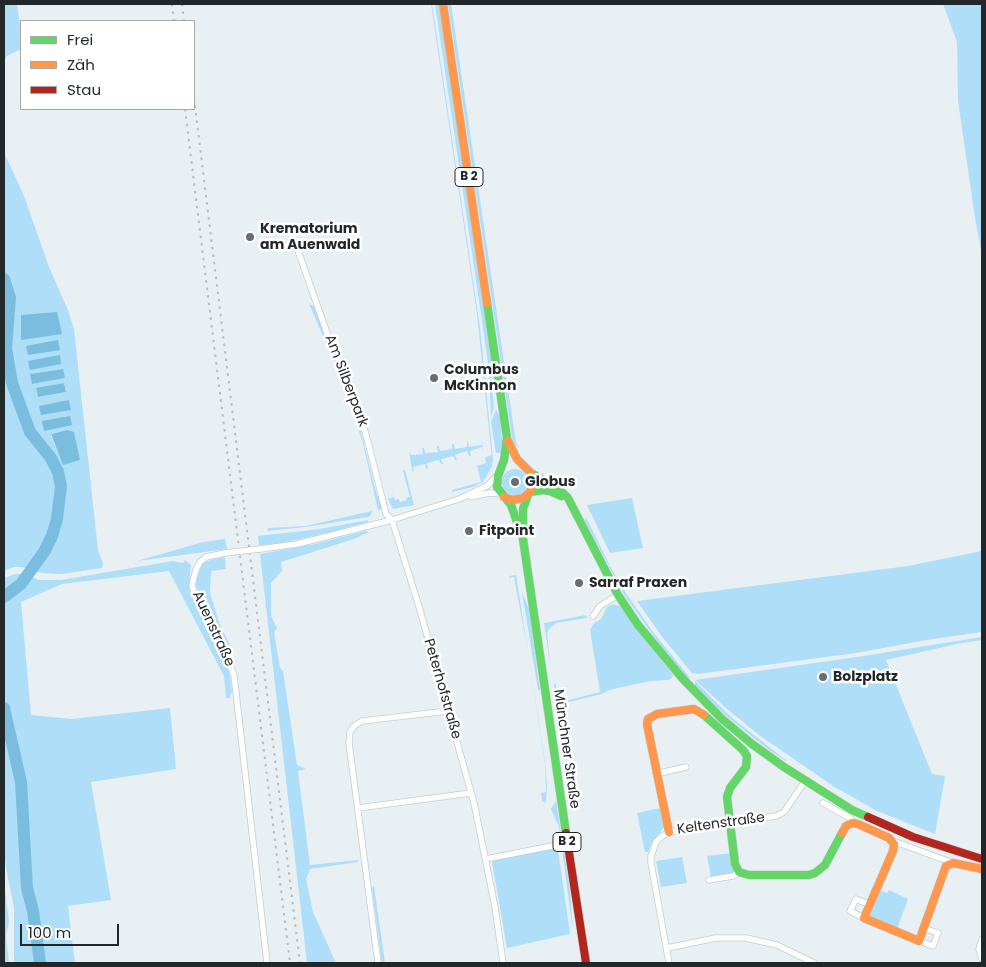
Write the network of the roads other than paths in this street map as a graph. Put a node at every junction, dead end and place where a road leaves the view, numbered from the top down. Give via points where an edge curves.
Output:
1 (443, 4) edge
2 (295, 242) dead end
3 (507, 438) junction
4 (529, 470) junction
5 (499, 473) junction
6 (529, 494) junction
7 (502, 495) junction
8 (459, 499) junction
9 (573, 506) junction
10 (392, 520) junction
11 (523, 539) junction
12 (618, 595) junction
13 (593, 616) dead end
14 (448, 710) junction
15 (686, 767) dead end
16 (656, 774) junction
17 (805, 781) junction
18 (471, 793) junction
19 (823, 803) dead end
20 (358, 808) junction
21 (729, 823) junction
22 (852, 823) junction
23 (668, 832) junction
24 (893, 841) junction
25 (557, 845) dead end
26 (486, 859) junction
27 (982, 859) edge
28 (953, 862) junction
29 (982, 869) edge
30 (740, 872) junction
31 (709, 880) dead end
32 (870, 905) junction
33 (864, 918) junction
34 (923, 928) junction
35 (982, 939) edge
36 (919, 940) junction
37 (667, 948) junction
38 (982, 959) edge
39 (267, 963) edge
40 (378, 963) edge
41 (503, 963) edge
42 (586, 963) edge
43 (669, 963) edge
44 (814, 963) edge

1 - 3 street, B 2
2 - 10 street, Am Silberpark via 328,336 356,400 386,514
3 - 4 street, B 2 via 513,453
3 - 5 street, B 2
4 - 5 street via 522,465 510,464
4 - 6 street, B 2 via 533,481
4 - 9 street via 562,492
5 - 7 street, B 2 via 497,487
5 - 8 street, Auenstraße via 487,486
6 - 7 street via 517,500
6 - 9 street via 550,490
6 - 11 street, Münchner Straße / B 2 via 523,509
7 - 8 street, Auenstraße via 489,493
7 - 11 street, Münchner Straße / B 2 via 513,510
8 - 10 street, Auenstraße
9 - 12 street
10 - 14 street, Peterhofstraße
10 - 39 street, Auenstraße, bridge via 297,544 206,557 196,570 192,585 196,599 217,634 234,676
11 - 42 street, Münchner Straße / B 2
12 - 13 street via 600,606
12 - 17 street via 659,652 699,697 752,744
14 - 18 street, Peterhofstraße
14 - 20 street via 362,721 354,726 349,743
15 - 16 street
16 - 21 street via 648,719 657,714 684,710 694,709 701,713 747,756 746,767 728,793
16 - 23 street
17 - 21 street, Keltenstraße via 781,814
17 - 27 street via 873,821
18 - 20 street
18 - 26 street, Peterhofstraße
19 - 22 street via 850,818
20 - 40 street
21 - 23 street, Keltenstraße
21 - 30 street via 735,864
22 - 24 street
22 - 30 street via 846,826 825,865 815,873
23 - 37 street, Keltenstraße via 656,842 651,856
24 - 28 street
24 - 32 street via 893,851
25 - 26 street
26 - 41 street, Peterhofstraße
28 - 29 street
28 - 34 street via 945,869
30 - 31 street
32 - 33 street
32 - 33 street via 856,899 850,911
33 - 36 street
34 - 36 street
34 - 36 street via 938,933 933,946
35 - 38 street via 979,949
37 - 43 street, Keltenstraße
37 - 44 street via 716,938 746,938 777,946

